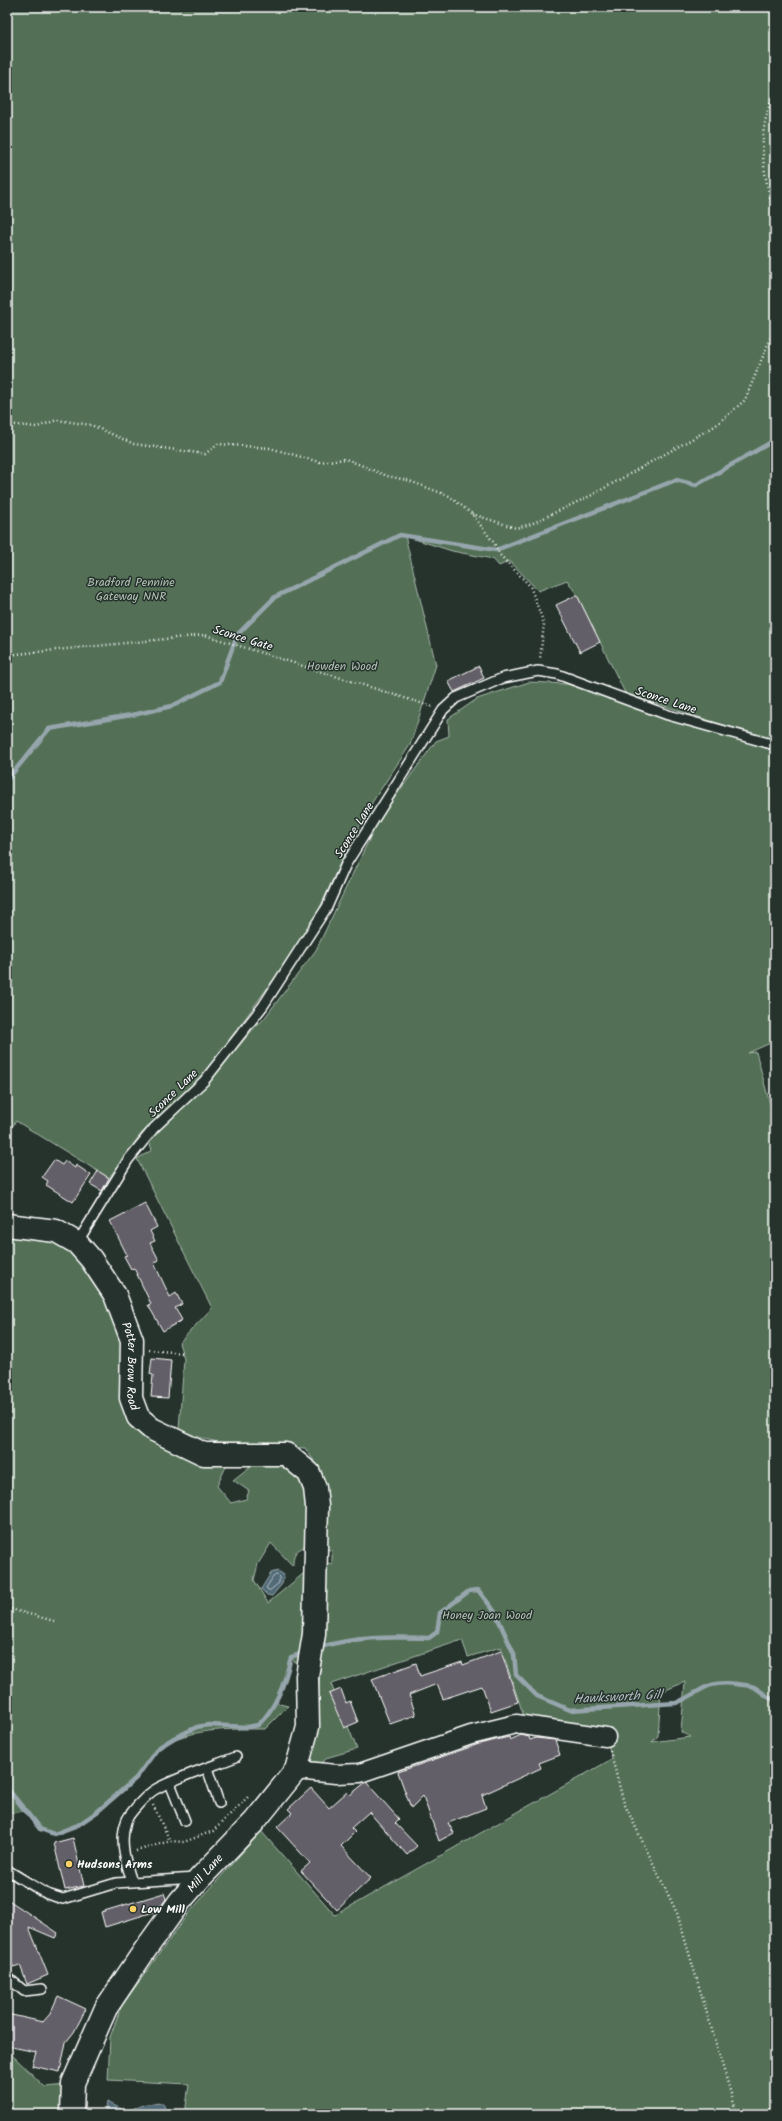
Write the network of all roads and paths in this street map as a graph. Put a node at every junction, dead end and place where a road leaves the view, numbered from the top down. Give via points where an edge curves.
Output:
1 (775, 92) edge
2 (775, 219) edge
3 (775, 327) edge
4 (7, 424) edge
5 (472, 514) junction
6 (7, 655) edge
7 (538, 671) junction
8 (443, 710) junction
9 (775, 745) edge
10 (7, 1224) edge
11 (77, 1244) junction
12 (132, 1347) junction
13 (183, 1353) dead end
14 (7, 1608) edge
15 (54, 1620) dead end
16 (307, 1676) joint
17 (606, 1737) joint
18 (236, 1756) dead end
19 (207, 1768) junction
20 (296, 1770) junction
21 (170, 1783) junction
22 (251, 1794) dead end
23 (149, 1795) junction
24 (219, 1803) dead end
25 (185, 1821) dead end
26 (170, 1841) junction
27 (125, 1854) junction
28 (7, 1870) edge
29 (200, 1878) junction
30 (132, 1882) junction
31 (7, 1977) edge
32 (42, 1989) dead end
33 (72, 2114) edge
34 (737, 2114) edge

1 - 2 path via 762,131 762,166
3 - 5 path via 745,400 715,426 592,495 531,524 516,528
4 - 5 path via 37,427 57,420 91,425 134,444 205,454 218,444 270,448 319,462 346,460 449,496
5 - 7 path via 500,555 530,586 544,624
6 - 8 path, Sconce Gate via 205,635
7 - 8 lane, Sconce Lane via 503,678 456,698
7 - 9 lane, Sconce Lane via 558,674 668,715
8 - 11 lane, Sconce Lane via 346,864 327,907 263,1006 204,1081 154,1128 128,1160
10 - 11 street, Potter Brow Road via 56,1231
11 - 12 street, Potter Brow Road via 91,1259 115,1295 132,1340
12 - 13 path
12 - 16 street, Potter Brow Road via 132,1398 138,1417 152,1429 204,1454 286,1454 310,1473 317,1506 314,1634
14 - 15 path
16 - 20 street, Mill Lane via 308,1727
17 - 20 street via 516,1724 471,1735 360,1773 336,1774
17 - 34 path via 624,1803 677,1913
18 - 19 lane
19 - 21 lane
19 - 24 lane
20 - 29 street, Mill Lane via 254,1822
21 - 23 lane via 155,1789
21 - 25 lane
22 - 26 path via 213,1831 184,1842
23 - 26 path
23 - 27 lane via 126,1821 123,1842
26 - 27 path
27 - 30 lane
28 - 30 lane via 47,1894 63,1899 116,1883
29 - 30 lane
29 - 33 street, Mill Lane via 145,1950 106,2008 73,2083
31 - 32 lane via 24,1991

